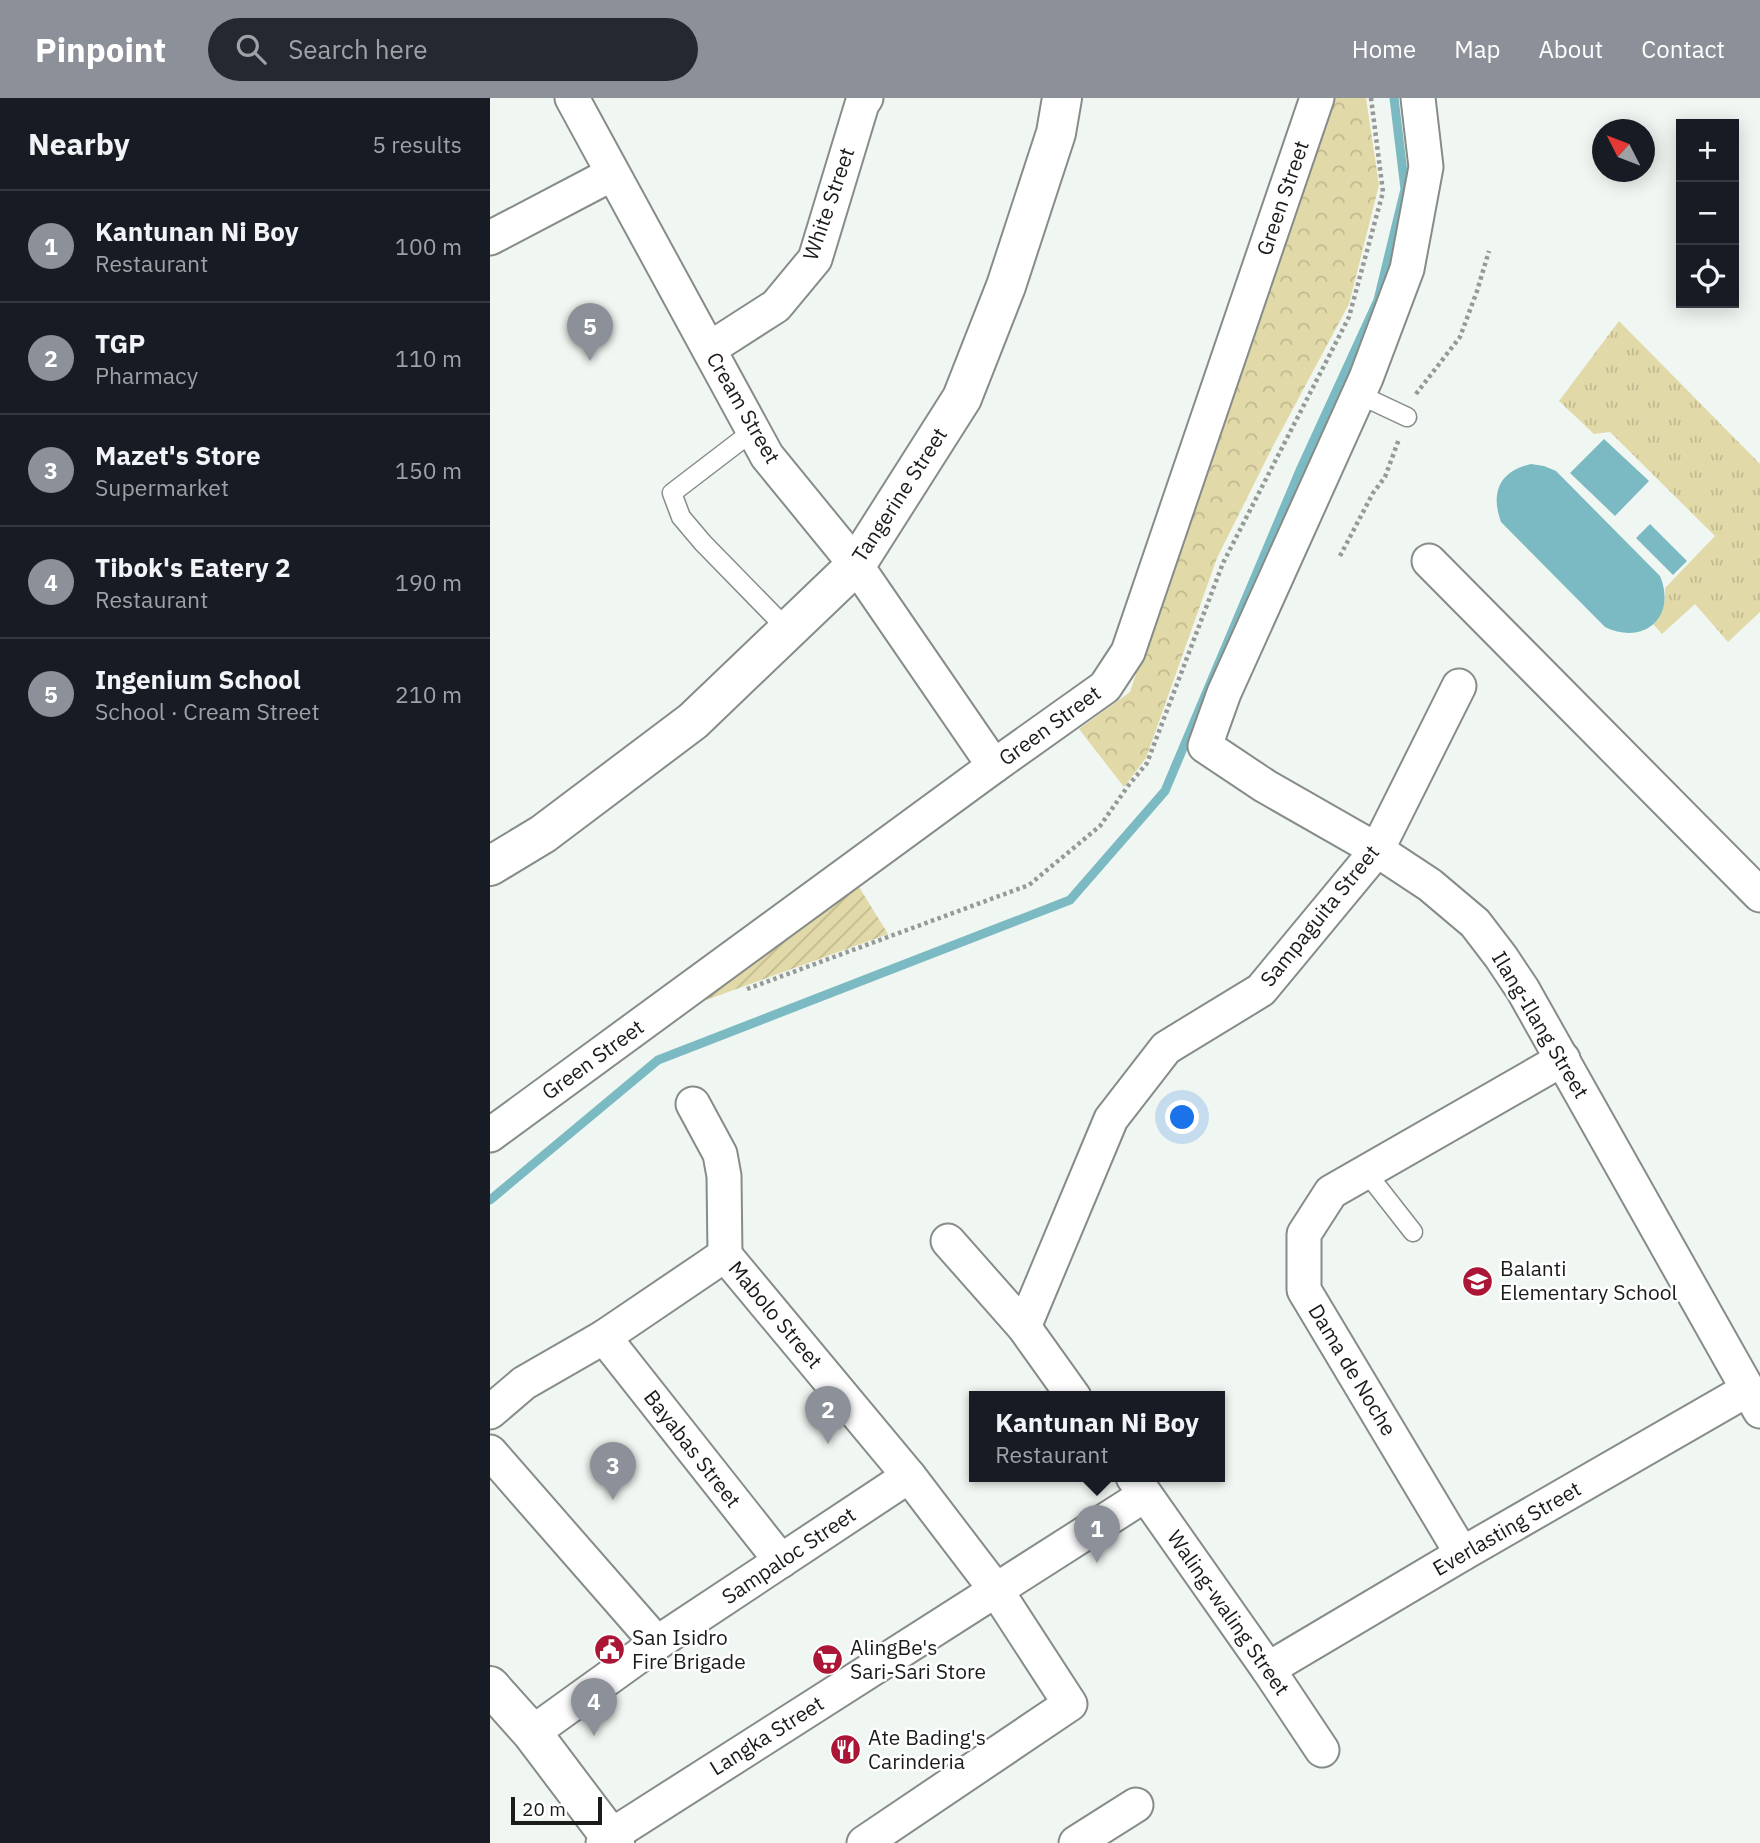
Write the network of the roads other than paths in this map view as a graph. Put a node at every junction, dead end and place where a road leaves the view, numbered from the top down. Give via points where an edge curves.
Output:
1 (572, 98) edge
2 (1062, 98) edge
3 (1317, 98) edge
4 (1418, 98) edge
5 (855, 100) edge
6 (612, 174) junction
7 (490, 238) edge
8 (709, 349) junction
9 (1358, 394) junction
10 (1407, 417) road end
11 (753, 431) junction
12 (1429, 561) dead end
13 (856, 565) junction
14 (788, 630) junction
15 (1460, 686) dead end
16 (994, 766) junction
17 (1377, 850) junction
18 (490, 866) edge
19 (1760, 895) edge
20 (1563, 1059) junction
21 (693, 1104) dead end
22 (490, 1135) edge
23 (1366, 1172) junction
24 (1413, 1232) dead end
25 (948, 1241) dead end
26 (724, 1255) junction
27 (1024, 1327) junction
28 (604, 1337) junction
29 (1070, 1391) edge
30 (1754, 1400) edge
31 (490, 1412) edge
32 (490, 1451) edge
33 (909, 1476) junction
34 (1139, 1486) edge
35 (1462, 1554) junction
36 (781, 1560) junction
37 (996, 1590) junction
38 (657, 1643) junction
39 (1268, 1669) junction
40 (490, 1686) edge
41 (532, 1733) junction
42 (1322, 1750) dead end
43 (1136, 1805) dead end
44 (609, 1841) edge
45 (864, 1843) edge
46 (1076, 1843) edge

1 - 6 street, Cream Street
2 - 13 street, Tangerine Street via 1056,132 1006,286 962,398
3 - 16 street, Green Street via 1128,652 1105,687
4 - 9 street via 1426,167 1407,269
5 - 8 street, White Street via 815,259 776,306
6 - 7 street
6 - 8 street, Cream Street
8 - 11 street, Cream Street
9 - 10 lane
9 - 17 street, Ilang-Ilang Street via 1224,693 1205,746
11 - 13 street, Cream Street via 767,456
11 - 14 lane via 672,493 681,517
12 - 19 street
13 - 14 street, Tangerine Street
13 - 16 street, Cream Street
14 - 18 street, Tangerine Street via 693,721 543,834
15 - 17 street, Sampaguita Street
16 - 22 street, Green Street
17 - 20 street, Ilang-Ilang Street via 1430,885 1475,923 1523,990
17 - 27 street, Sampaguita Street via 1261,990 1166,1048 1111,1119
20 - 23 street, Dama de Noche
20 - 30 street, Ilang-Ilang Street
21 - 26 street via 720,1154
23 - 24 lane
23 - 35 street, Dama de Noche via 1331,1192 1304,1234 1304,1290
25 - 27 street
26 - 28 street, Mabolo Street
26 - 33 street, Mabolo Street
27 - 29 street
28 - 31 street, Mabolo Street via 524,1383
28 - 36 street, Bayabas Street
30 - 35 street, Everlasting Street
32 - 38 street
33 - 36 street, Sampaloc Street
33 - 37 street, Mabolo Street
34 - 37 street, Langka Street
34 - 39 street, Waling-waling Street
35 - 39 street, Everlasting Street
36 - 38 street, Sampaloc Street
37 - 44 street, Langka Street
37 - 45 street, Mabolo Street via 1070,1704
38 - 41 street, Sampaloc Street
39 - 42 street, Waling-waling Street
40 - 41 street
41 - 44 street
43 - 46 street

